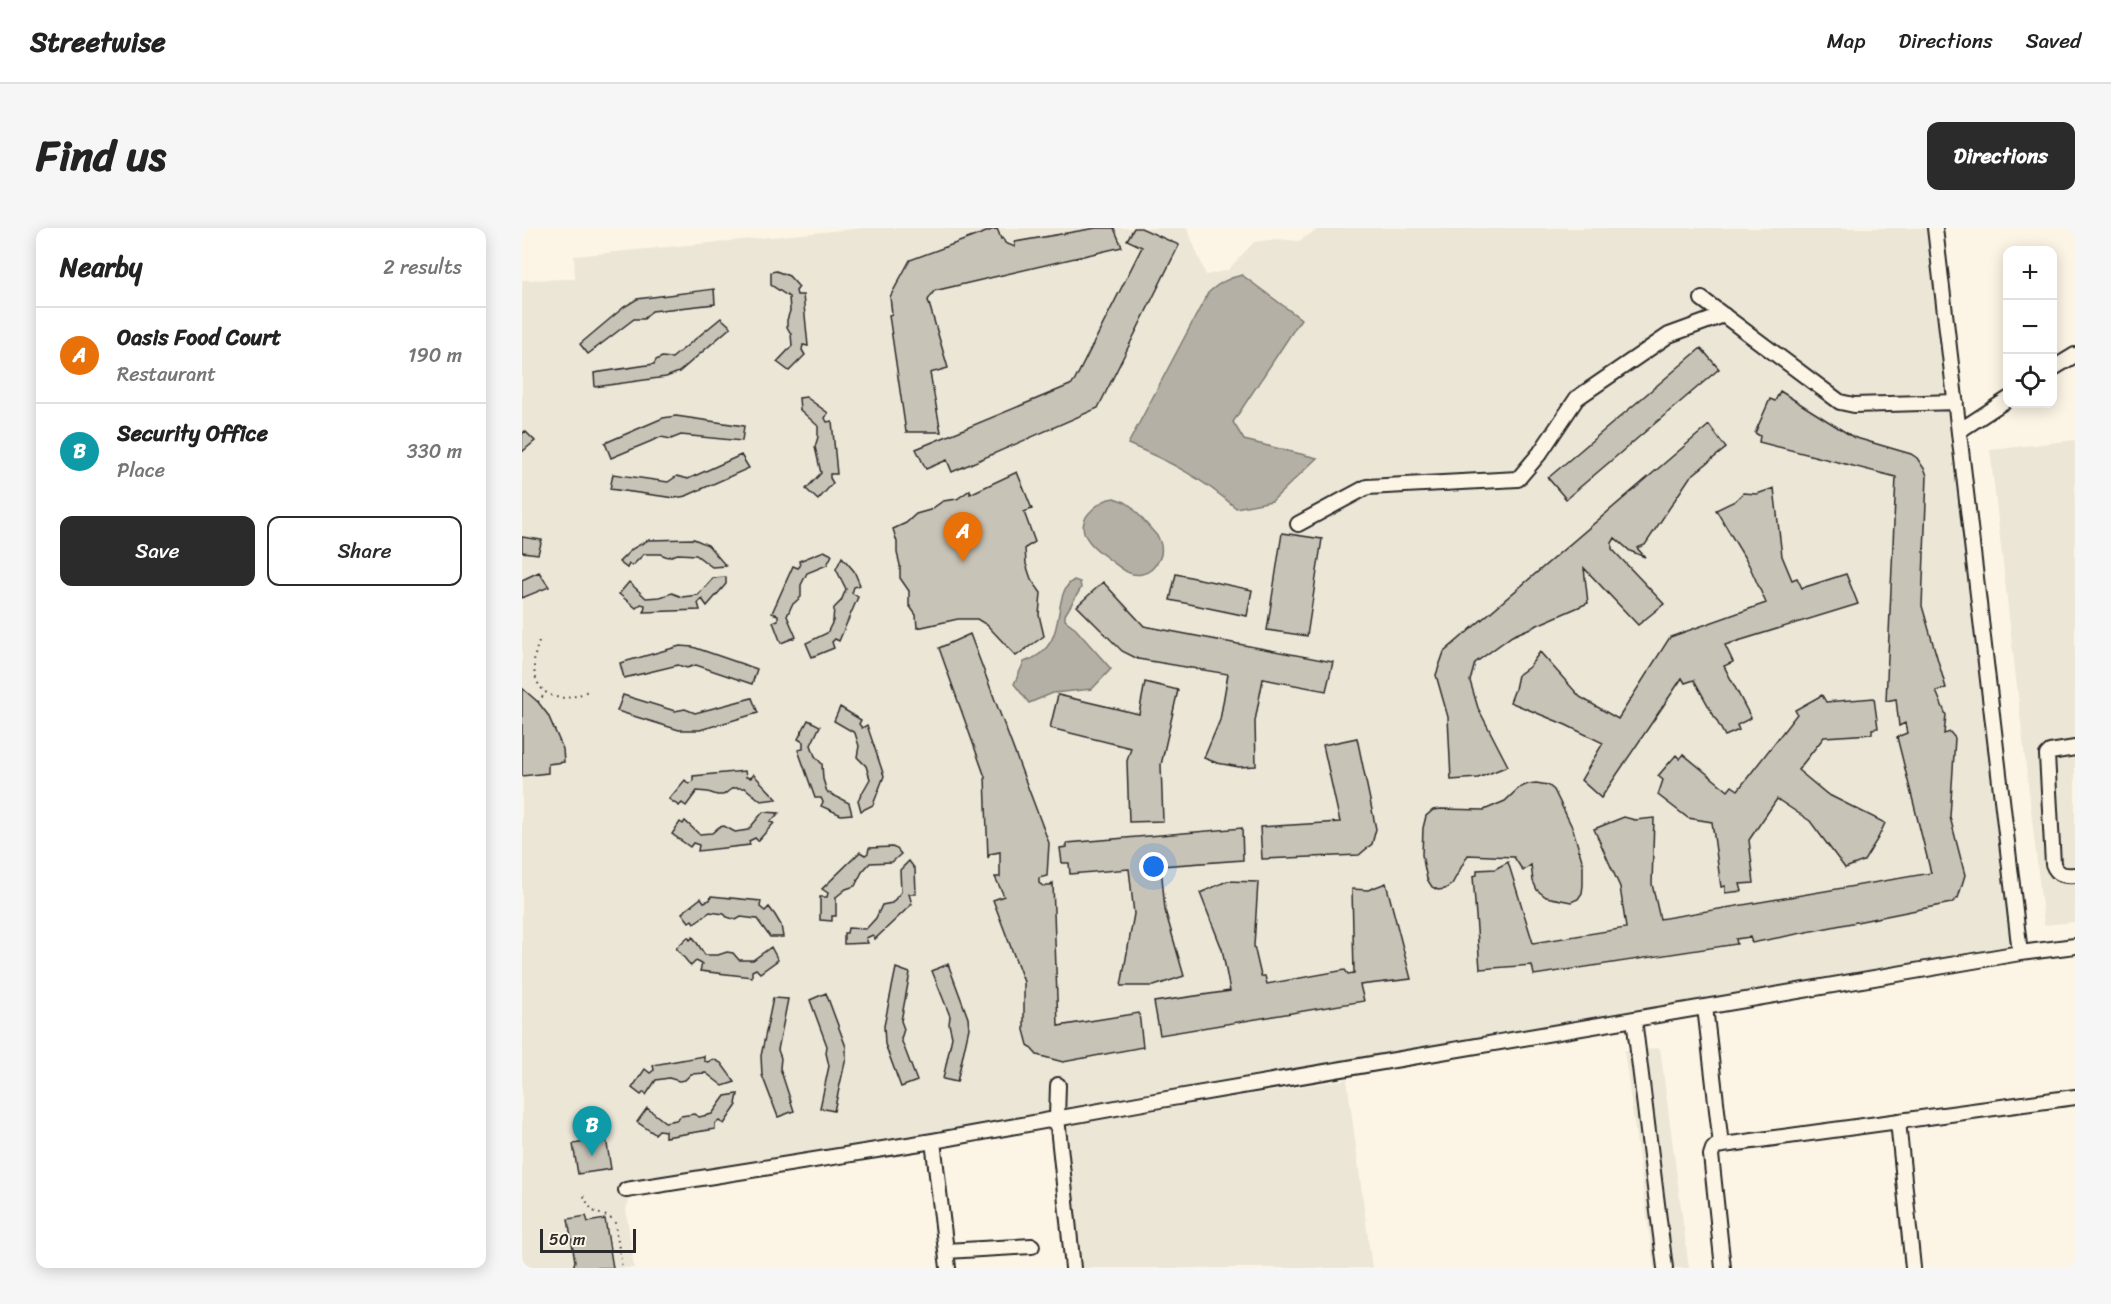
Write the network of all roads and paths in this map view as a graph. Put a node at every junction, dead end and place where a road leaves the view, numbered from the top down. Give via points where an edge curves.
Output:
1 (1935, 228) edge
2 (1702, 298) dead end
3 (1724, 315) junction
4 (2075, 355) edge
5 (2057, 366) edge
6 (1956, 402) junction
7 (2003, 402) edge
8 (1959, 430) junction
9 (1298, 524) dead end
10 (539, 642) dead end
11 (546, 692) junction
12 (588, 692) dead end
13 (538, 702) dead end
14 (2075, 748) edge
15 (2075, 875) edge
16 (2075, 946) edge
17 (2020, 953) junction
18 (1705, 1007) junction
19 (1634, 1019) junction
20 (1058, 1085) dead end
21 (2075, 1097) edge
22 (1057, 1118) junction
23 (1898, 1121) junction
24 (933, 1141) junction
25 (1721, 1145) junction
26 (626, 1190) dead end
27 (584, 1196) dead end
28 (1032, 1246) dead end
29 (946, 1251) junction
30 (622, 1268) edge
31 (948, 1268) edge
32 (1073, 1268) edge
33 (1665, 1268) edge
34 (1724, 1268) edge
35 (1914, 1268) edge

1 - 6 street
2 - 3 street
3 - 6 street via 1840,402
3 - 9 street via 1669,334 1577,398 1518,479 1367,487
4 - 5 street
6 - 8 street
7 - 8 street
8 - 17 street
10 - 11 path via 533,671 538,685
11 - 12 path via 564,698
11 - 13 path
14 - 15 street via 2047,755 2053,864 2055,870 2066,876
16 - 17 street
17 - 18 street
18 - 19 street
18 - 25 street
19 - 22 street
19 - 33 street
20 - 22 street
21 - 23 street
22 - 24 street
22 - 32 street
23 - 25 street
23 - 35 street
24 - 26 street
24 - 29 street
25 - 34 street via 1711,1155
27 - 30 path via 594,1212 615,1223
28 - 29 street
29 - 31 street

